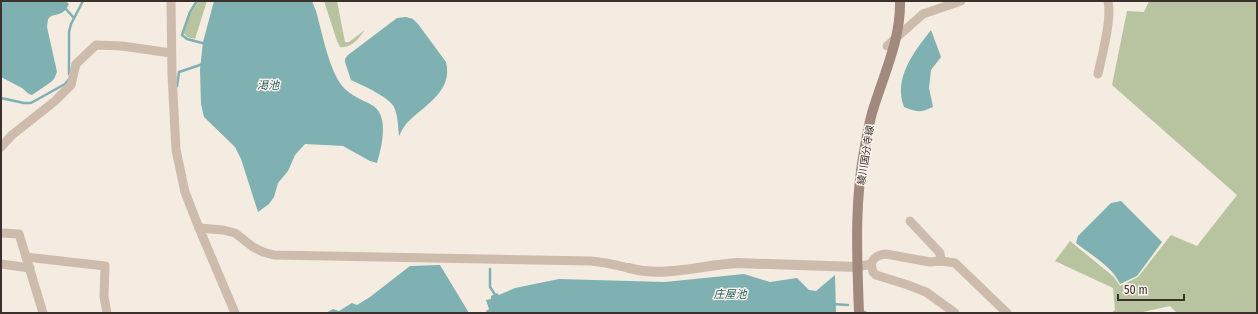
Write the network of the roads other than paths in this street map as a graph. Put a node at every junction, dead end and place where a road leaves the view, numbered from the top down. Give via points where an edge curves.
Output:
1 (171, 1) edge
2 (900, 1) edge
3 (961, 1) edge
4 (1108, 1) edge
5 (896, 40) junction
6 (887, 46) dead end
7 (171, 53) junction
8 (1098, 74) dead end
9 (1, 147) edge
10 (910, 221) dead end
11 (199, 228) junction
12 (1, 233) edge
13 (26, 257) junction
14 (941, 261) junction
15 (1, 264) edge
16 (870, 264) junction
17 (857, 267) junction
18 (30, 268) junction
19 (629, 268) joint
20 (43, 313) edge
21 (107, 313) edge
22 (235, 313) edge
23 (859, 313) edge
24 (955, 313) edge
25 (1007, 313) edge

1 - 7 street
2 - 5 main road, 綾川国分寺線
3 - 5 street via 923,14
4 - 8 street via 1108,20
5 - 6 street
5 - 17 main road, 綾川国分寺線 via 872,113 865,146 857,220
7 - 9 street via 96,45 76,64 71,85
7 - 11 street via 176,150 185,192
10 - 14 street via 940,252
11 - 19 street via 235,233 253,247 274,255 591,261
11 - 22 street
12 - 13 street via 19,234
13 - 18 street
13 - 21 street via 105,266 104,297
14 - 16 street via 930,262 886,254 879,255
14 - 25 street via 955,263
15 - 18 street
16 - 17 street
16 - 24 street via 876,275 926,292
17 - 19 street via 736,263 654,272
17 - 23 main road, 綾川国分寺線
18 - 20 street

